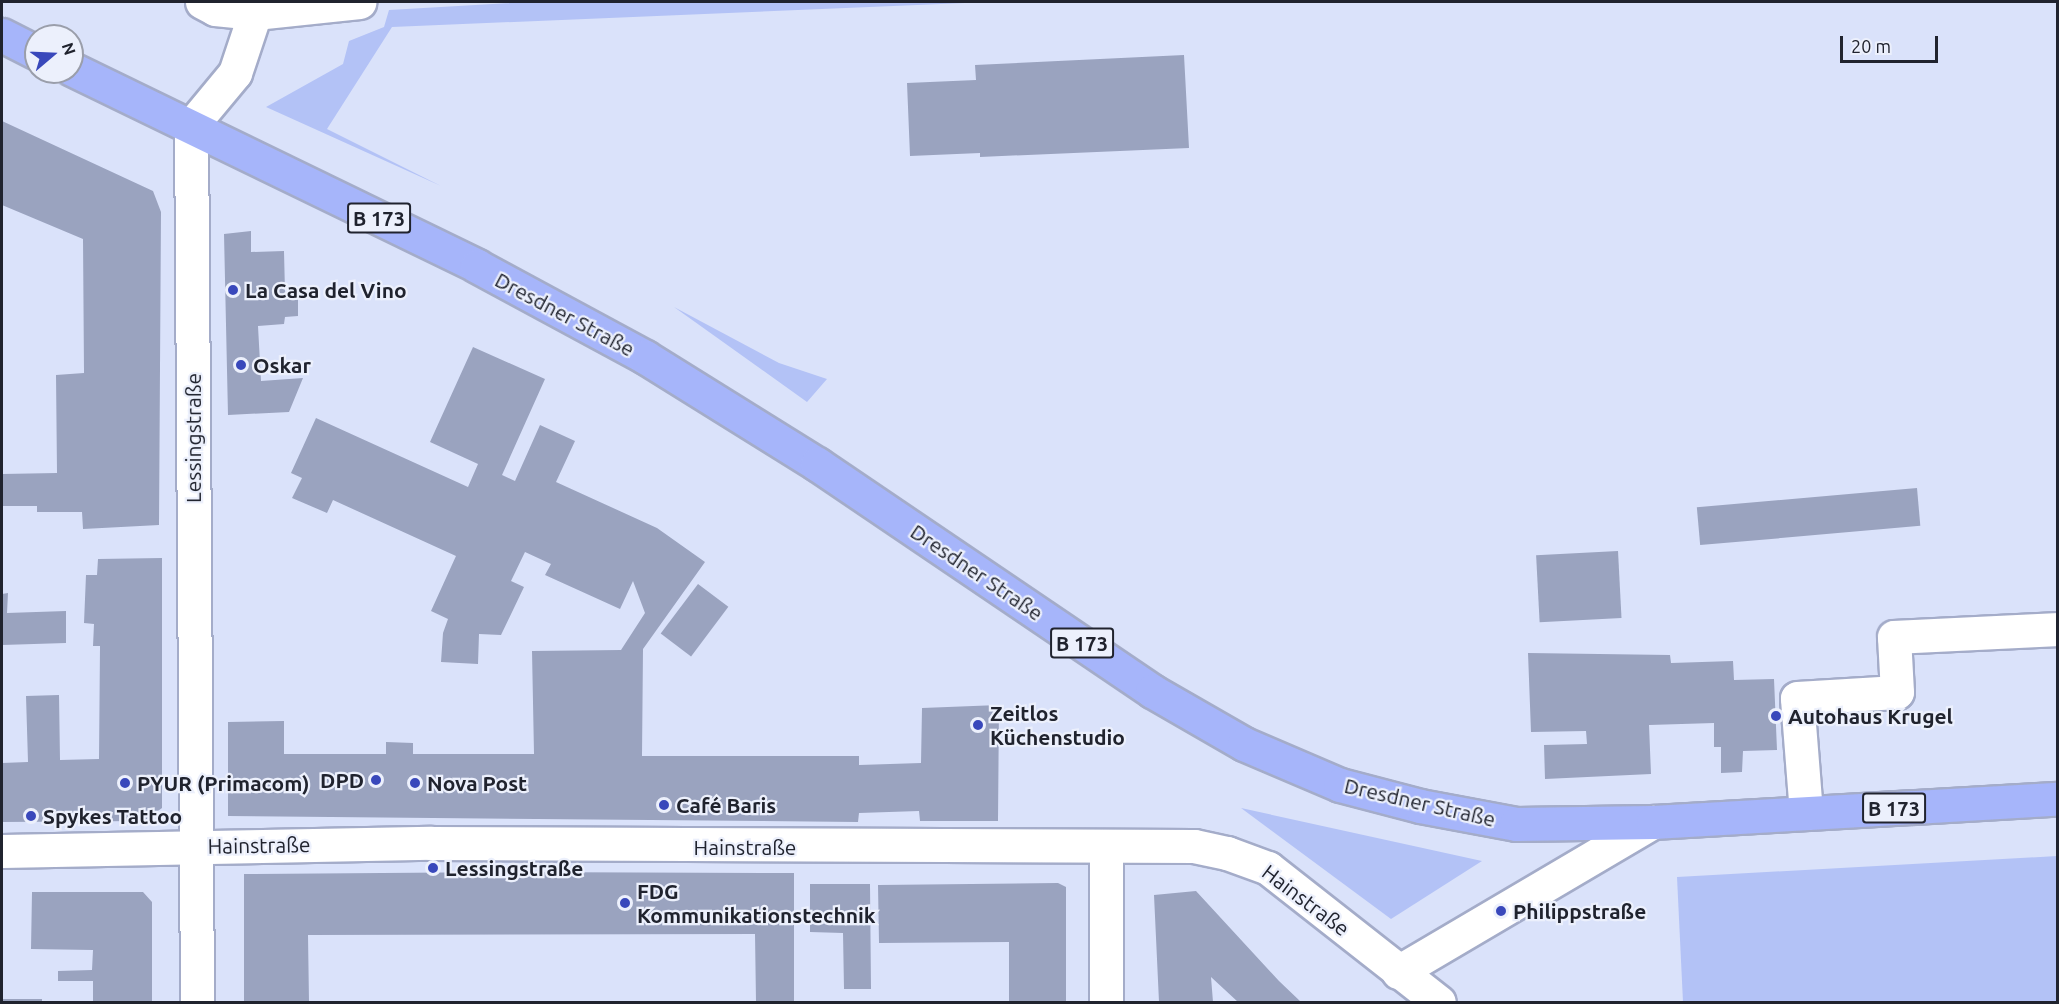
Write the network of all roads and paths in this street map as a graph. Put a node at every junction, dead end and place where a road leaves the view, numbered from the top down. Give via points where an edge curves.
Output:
1 (202, 2) edge
2 (359, 2) edge
3 (255, 13) junction
4 (2, 35) edge
5 (24, 46) edge
6 (84, 75) edge
7 (191, 126) junction
8 (2058, 629) edge
9 (2058, 799) edge
10 (1806, 813) junction
11 (1653, 822) junction
12 (197, 846) junction
13 (1106, 846) junction
14 (2, 851) edge
15 (1398, 972) junction
16 (197, 1002) edge
17 (1106, 1002) edge
18 (1439, 1002) edge

1 - 3 street via 215,9
2 - 3 street
3 - 7 street via 235,73
4 - 5 main road
6 - 7 main road, Dresdner Straße / B 173
7 - 11 main road, Dresdner Straße / B 173 via 477,266 645,357 817,464 1152,690 1244,744 1341,784 1420,806 1516,824
7 - 12 street, Lessingstraße
8 - 10 street via 1894,637 1897,692 1797,698
9 - 10 main road, Dresdner Straße / B 173
10 - 11 main road, Dresdner Straße / B 173
11 - 15 street
12 - 13 street, Hainstraße
12 - 14 street, Hainstraße
12 - 16 street, Lessingstraße
13 - 15 street, Hainstraße via 1194,846 1257,864 1299,890
13 - 17 street
15 - 18 street, Hainstraße

